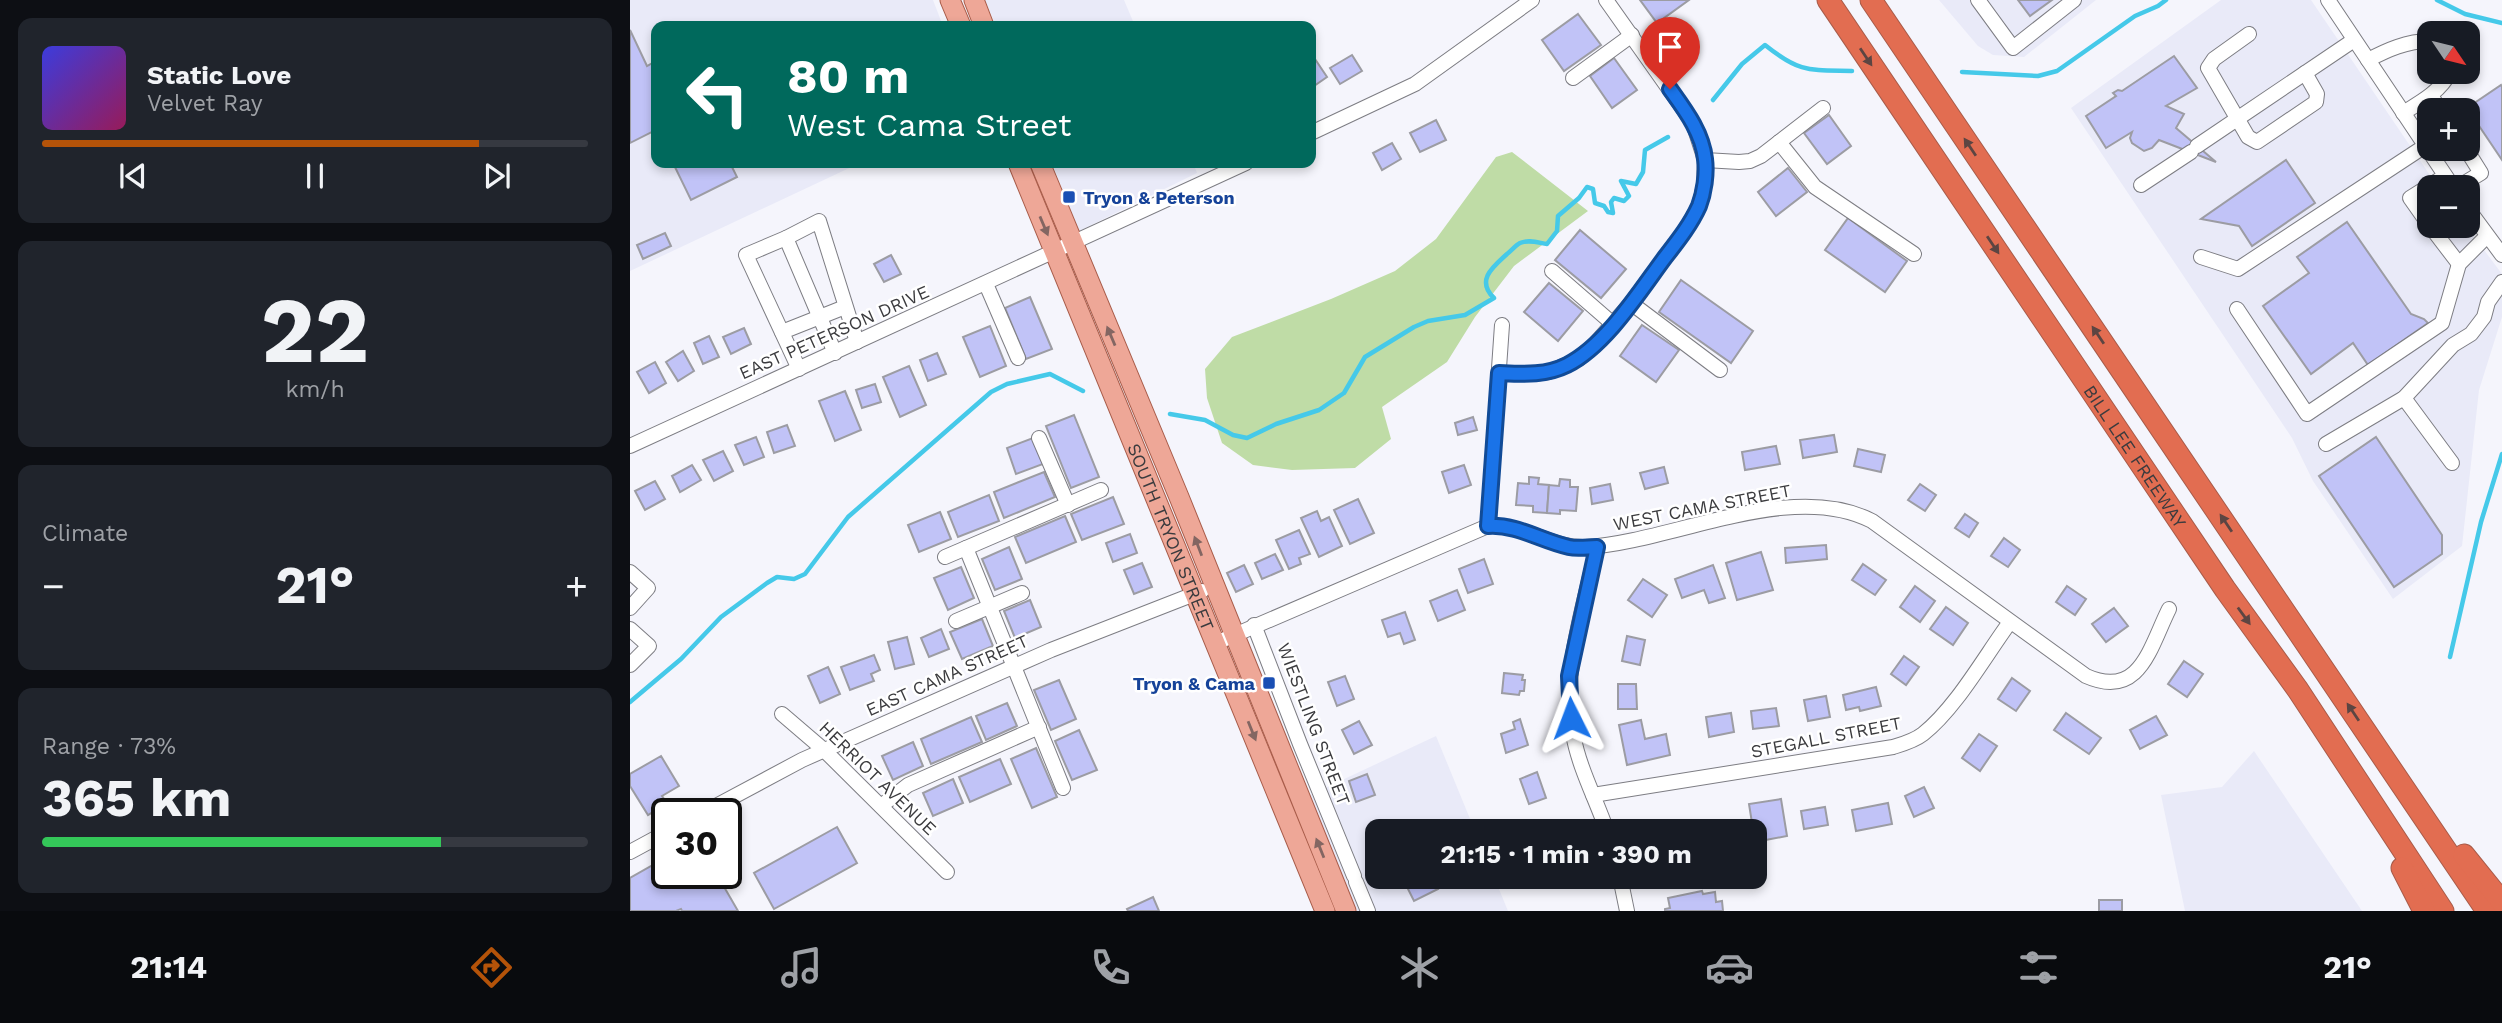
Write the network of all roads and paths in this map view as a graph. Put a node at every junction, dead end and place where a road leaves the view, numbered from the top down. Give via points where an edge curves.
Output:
1 (950, 0) edge
2 (974, 0) edge
3 (1532, 0) edge
4 (1828, 0) edge
5 (1871, 0) edge
6 (1978, 0) edge
7 (2074, 0) edge
8 (2328, 0) edge
9 (1608, 1) edge
10 (959, 21) edge
11 (982, 21) edge
12 (2249, 34) dead end
13 (1632, 35) junction
14 (2354, 40) junction
15 (2417, 41) edge
16 (2368, 60) junction
17 (2305, 73) junction
18 (1573, 79) dead end
19 (2443, 84) edge
20 (2431, 95) junction
21 (2433, 98) edge
22 (1823, 108) dead end
23 (2403, 113) junction
24 (2237, 119) junction
25 (1316, 131) edge
26 (2417, 134) edge
27 (1779, 142) junction
28 (2417, 151) edge
29 (1705, 160) junction
30 (2474, 161) edge
31 (1020, 168) edge
32 (1041, 168) edge
33 (1235, 168) edge
34 (2475, 175) edge
35 (2141, 185) dead end
36 (2417, 196) edge
37 (2417, 208) edge
38 (2480, 226) edge
39 (2487, 236) junction
40 (786, 238) junction
41 (2439, 238) edge
42 (1063, 248) junction
43 (1914, 254) dead end
44 (2502, 255) edge
45 (2201, 257) dead end
46 (2459, 264) junction
47 (1552, 271) dead end
48 (2502, 282) edge
49 (986, 284) junction
50 (1631, 303) junction
51 (845, 307) junction
52 (2237, 309) dead end
53 (820, 316) junction
54 (1614, 324) junction
55 (1502, 325) dead end
56 (782, 332) junction
57 (857, 342) junction
58 (835, 352) junction
59 (1018, 358) dead end
60 (799, 369) junction
61 (1720, 370) dead end
62 (1499, 373) junction
63 (2404, 398) junction
64 (1039, 438) dead end
65 (2326, 444) dead end
66 (630, 446) edge
67 (2452, 463) dead end
68 (1101, 490) dead end
69 (1068, 505) junction
70 (1488, 526) junction
71 (1597, 547) junction
72 (966, 548) junction
73 (944, 557) dead end
74 (630, 572) edge
75 (1214, 586) junction
76 (1022, 593) dead end
77 (1195, 593) junction
78 (991, 606) junction
79 (630, 608) edge
80 (2169, 609) dead end
81 (956, 621) dead end
82 (2010, 622) junction
83 (1254, 625) junction
84 (630, 629) edge
85 (1224, 639) junction
86 (630, 665) edge
87 (1014, 666) junction
88 (782, 714) dead end
89 (1039, 727) junction
90 (824, 750) junction
91 (2382, 754) junction
92 (1063, 788) dead end
93 (1593, 795) junction
94 (732, 798) edge
95 (2370, 800) junction
96 (881, 806) junction
97 (1602, 819) edge
98 (651, 841) edge
99 (630, 852) edge
100 (947, 872) dead end
101 (1622, 889) edge
102 (2502, 902) edge
103 (1325, 911) edge
104 (1346, 911) edge
105 (1368, 911) edge
106 (1627, 911) edge
107 (2424, 911) edge
108 (2443, 911) edge
109 (2487, 911) edge

1 - 10 main road
2 - 11 main road
3 - 25 street via 1415,84
4 -> 95 highway, BILL LEE FREEWAY
91 -> 5 highway, BILL LEE FREEWAY
6 - 7 street via 2013,48
8 - 14 street
9 - 13 street
12 - 24 street via 2208,68
13 - 18 street
13 - 29 street via 1693,123
14 - 16 street
14 - 17 street
15 - 16 street
16 - 23 street
17 - 24 street
17 - 24 street via 2317,94 2316,102 2306,109 2257,142 2248,137
19 - 20 street
20 - 21 street
20 - 23 street
22 - 27 street
23 - 26 street
24 - 35 street
27 - 29 street via 1750,161
27 - 43 street via 1815,187
28 - 45 street via 2238,269
29 - 50 street via 1699,206
30 - 34 street via 2481,173
31 -> 42 main road, SOUTH TRYON STREET
32 - 42 main road, SOUTH TRYON STREET
33 - 42 street, EAST PETERSON DRIVE
36 - 37 street via 2410,198
38 - 39 street
39 - 44 street
39 - 46 street
40 - 51 street via 820,221
40 - 53 street
40 - 56 street via 746,255
41 - 46 street
42 - 49 street, EAST PETERSON DRIVE
75 -> 42 main road, SOUTH TRYON STREET
42 - 77 main road, SOUTH TRYON STREET
46 - 52 street via 2442,323 2307,414
47 - 54 street
48 - 63 street via 2471,334 2453,345
49 - 57 street, EAST PETERSON DRIVE
49 - 59 street
50 - 54 street
50 - 61 street
51 - 53 street
51 - 57 street
53 - 56 street
53 - 58 street
54 - 62 street via 1564,366 1533,374
55 - 62 street
56 - 60 street
57 - 58 street, EAST PETERSON DRIVE
58 - 60 street, EAST PETERSON DRIVE
60 - 66 street, EAST PETERSON DRIVE
62 - 70 street
63 - 65 street
63 - 67 street
64 - 69 street
68 - 69 street
69 - 72 street
70 - 71 street, WEST CAMA STREET via 1515,528 1572,547
70 - 83 street
71 - 82 street, WEST CAMA STREET via 1747,514 1812,506 1835,508 1872,521
71 - 93 street via 1569,676 1573,734
72 - 73 street
72 - 78 street
74 - 79 street via 648,588
75 - 77 street, EAST CAMA STREET
75 - 85 main road, SOUTH TRYON STREET
76 - 78 street
77 - 85 main road, SOUTH TRYON STREET
77 - 87 street, EAST CAMA STREET
78 - 81 street
78 - 87 street
80 - 82 street, WEST CAMA STREET via 2137,671 2120,683 2087,677
82 - 93 street, STEGALL STREET via 1937,721 1914,740
83 - 85 street
83 - 105 street, WIESTLING STREET
84 - 86 street via 649,646
85 -> 103 main road, SOUTH TRYON STREET
104 -> 85 main road, SOUTH TRYON STREET
87 - 89 street
87 - 90 street, EAST CAMA STREET
88 - 90 street, HERRIOT AVENUE
89 - 92 street
89 - 96 street via 908,785
90 - 94 street, EAST CAMA STREET
90 - 96 street, HERRIOT AVENUE
91 - 102 highway
91 - 109 highway, BILL LEE FREEWAY
93 - 97 street
95 - 107 highway
95 - 108 highway, BILL LEE FREEWAY
96 - 100 street, HERRIOT AVENUE
98 - 99 street
101 - 106 street

